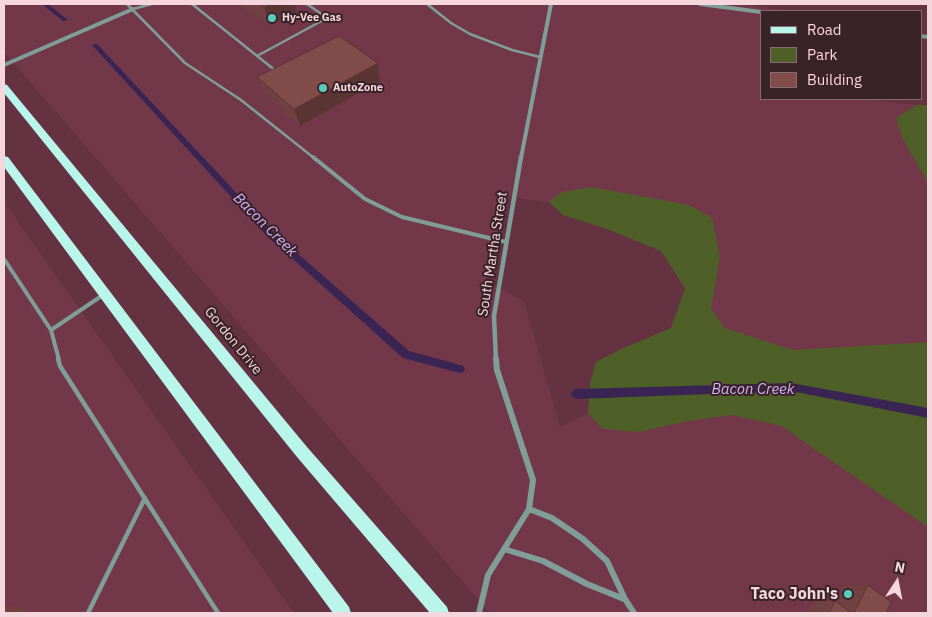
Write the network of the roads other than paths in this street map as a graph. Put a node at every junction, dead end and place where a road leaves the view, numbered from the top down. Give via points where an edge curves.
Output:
1 (126, 4) edge
2 (152, 4) edge
3 (192, 4) edge
4 (307, 4) edge
5 (427, 4) edge
6 (551, 4) edge
7 (700, 4) edge
8 (133, 9) junction
9 (760, 12) edge
10 (257, 56) junction
11 (540, 57) junction
12 (4, 64) edge
13 (278, 73) edge
14 (4, 87) edge
15 (4, 160) edge
16 (506, 242) junction
17 (4, 259) edge
18 (105, 294) junction
19 (51, 330) junction
20 (145, 498) junction
21 (529, 509) junction
22 (504, 549) junction
23 (625, 599) junction
24 (88, 613) edge
25 (218, 613) edge
26 (343, 613) edge
27 (441, 613) edge
28 (479, 613) edge
29 (634, 613) edge

1 - 8 lane
2 - 8 lane
3 - 10 lane
4 - 10 lane via 327,18
5 - 11 lane via 470,34
6 - 11 street, South Martha Street
7 - 9 street
8 - 12 street
8 - 16 lane via 185,63 242,100 365,199 402,216
10 - 13 lane
11 - 16 street, South Martha Street
14 - 27 main road, Gordon Drive via 302,452
15 - 18 main road
16 - 21 street, South Martha Street via 494,316 497,370 533,480
17 - 19 lane
18 - 19 lane
18 - 26 main road
19 - 20 lane via 60,366
20 - 24 lane
20 - 25 lane
21 - 22 street, South Martha Street
21 - 23 street via 552,518 583,539 607,561
22 - 23 street via 543,561
22 - 28 street, South Martha Street via 488,574
23 - 29 street

